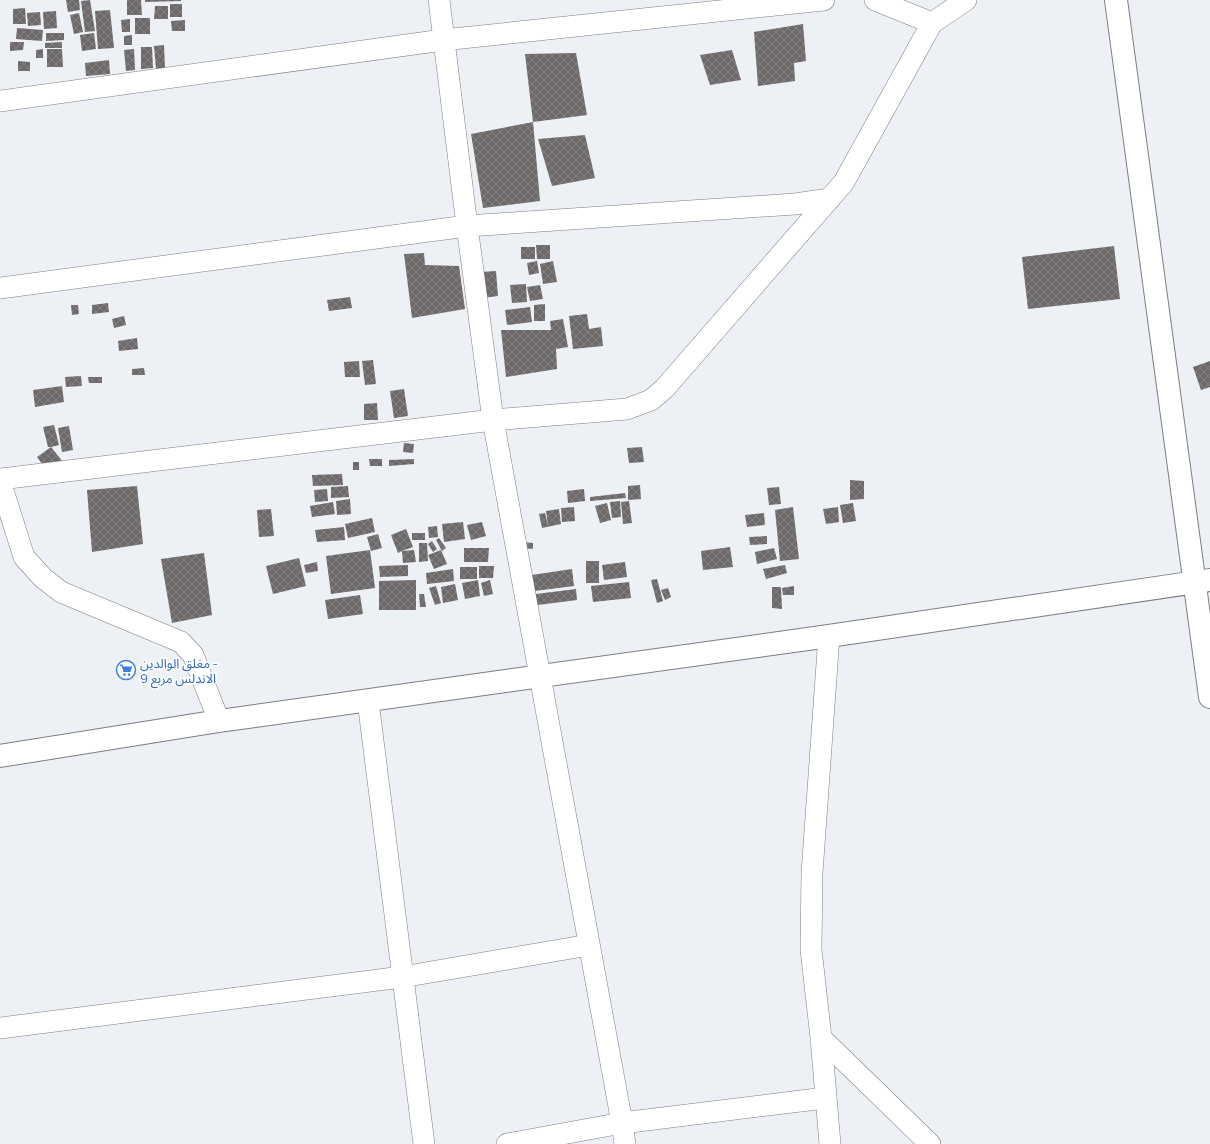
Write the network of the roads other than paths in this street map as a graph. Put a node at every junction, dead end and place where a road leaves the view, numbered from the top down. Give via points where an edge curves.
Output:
1 (440, 0) edge
2 (824, 0) edge
3 (875, 0) edge
4 (966, 0) edge
5 (1116, 0) edge
6 (772, 3) edge
7 (932, 23) junction
8 (443, 40) junction
9 (0, 101) edge
10 (830, 199) junction
11 (467, 226) junction
12 (0, 288) edge
13 (493, 420) junction
14 (0, 480) edge
15 (1202, 582) edge
16 (829, 636) junction
17 (541, 677) junction
18 (1210, 697) edge
19 (368, 701) junction
20 (219, 721) junction
21 (0, 756) edge
22 (589, 946) junction
23 (402, 977) junction
24 (0, 1028) edge
25 (822, 1038) junction
26 (825, 1098) junction
27 (622, 1123) junction
28 (424, 1144) edge
29 (507, 1144) edge
30 (625, 1144) edge
31 (830, 1144) edge
32 (930, 1144) edge

1 - 8 street
2 - 6 street
3 - 7 street
4 - 7 street
5 - 15 street
6 - 8 street
7 - 10 street via 844,182
8 - 9 street
8 - 11 street
10 - 11 street
10 - 13 street via 664,389 650,400 627,409
11 - 12 street
11 - 13 street
13 - 14 street
13 - 17 street
14 - 20 street via 24,557 43,578 61,592 181,642 192,655
15 - 16 street
15 - 18 street
16 - 17 street
16 - 25 street via 812,880 811,949
17 - 19 street
17 - 22 street
19 - 20 street
19 - 23 street
20 - 21 street
22 - 23 street
22 - 27 street
23 - 24 street
23 - 28 street
25 - 26 street
25 - 32 street
26 - 27 street
26 - 31 street
27 - 29 street
27 - 30 street

